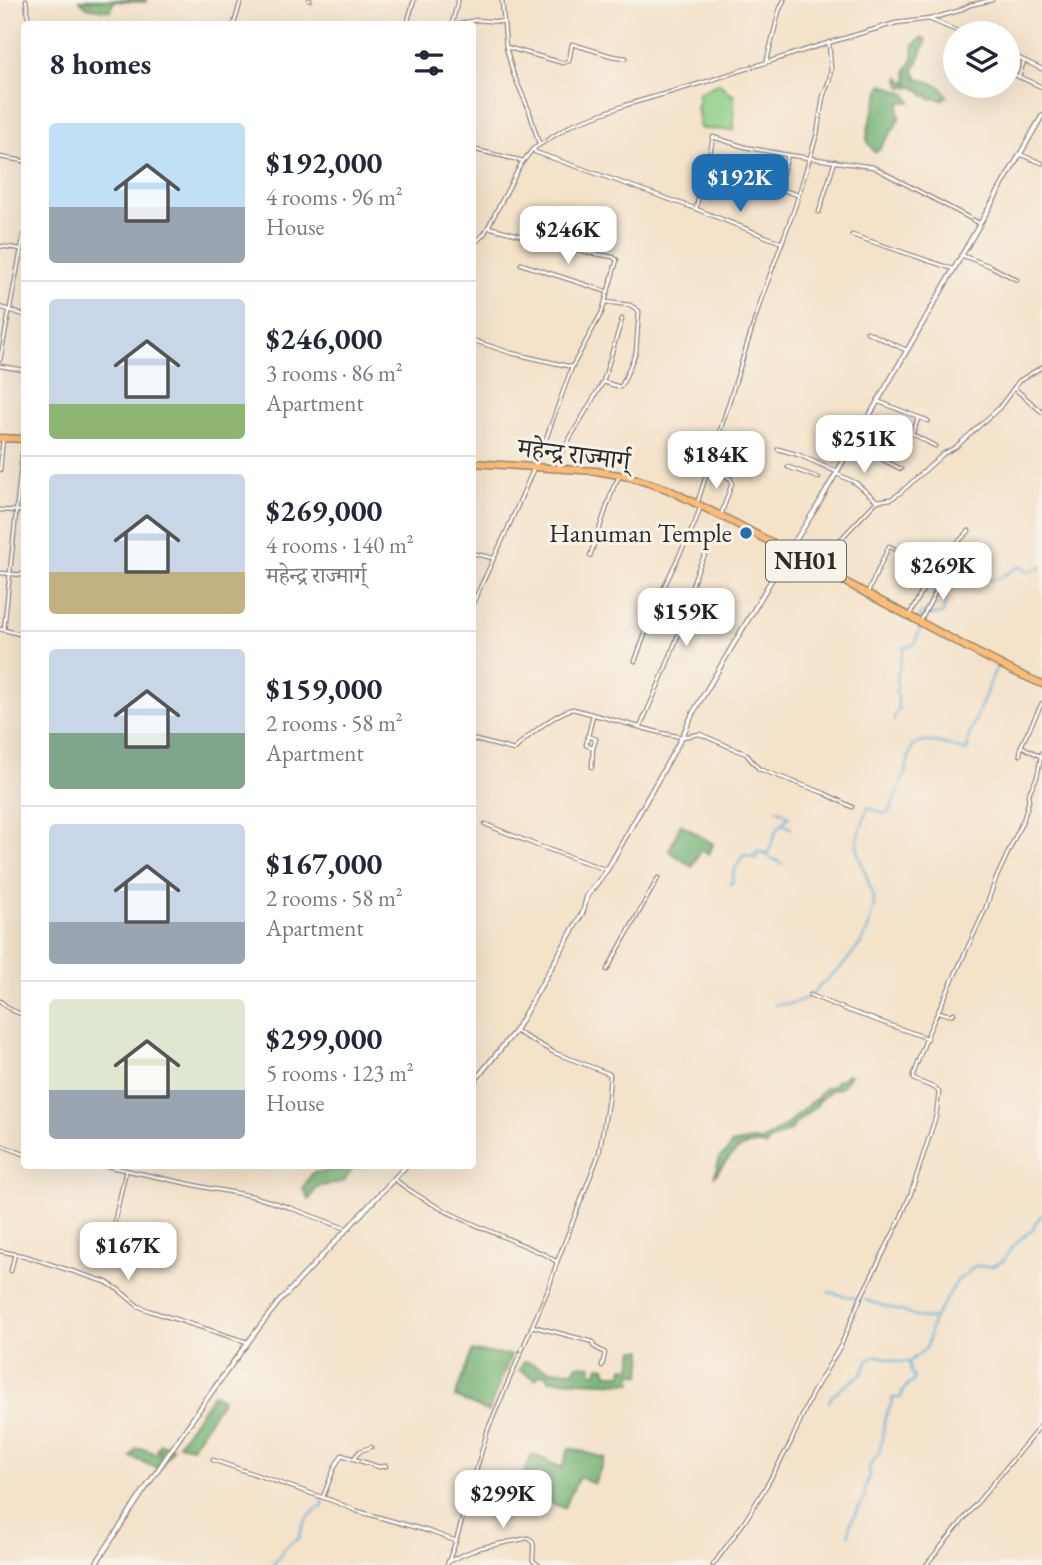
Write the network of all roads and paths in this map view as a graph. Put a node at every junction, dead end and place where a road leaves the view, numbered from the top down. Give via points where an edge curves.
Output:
1 (26, 0) edge
2 (241, 0) edge
3 (414, 0) edge
4 (458, 0) edge
5 (502, 0) edge
6 (785, 0) edge
7 (992, 0) edge
8 (929, 19) junction
9 (29, 21) edge
10 (235, 21) edge
11 (408, 21) edge
12 (453, 21) edge
13 (472, 21) edge
14 (504, 22) junction
15 (943, 25) edge
16 (829, 43) junction
17 (506, 47) junction
18 (626, 58) dead end
19 (1020, 59) edge
20 (1024, 61) junction
21 (766, 62) junction
22 (1042, 69) edge
23 (1020, 74) edge
24 (1020, 77) edge
25 (1042, 87) edge
26 (1042, 116) edge
27 (539, 144) junction
28 (533, 149) junction
29 (476, 150) edge
30 (788, 155) junction
31 (1020, 155) junction
32 (0, 158) edge
33 (810, 158) junction
34 (21, 161) edge
35 (523, 161) junction
36 (835, 161) junction
37 (696, 162) dead end
38 (1042, 163) edge
39 (706, 165) junction
40 (778, 188) junction
41 (799, 195) junction
42 (696, 209) junction
43 (819, 212) dead end
44 (979, 223) junction
45 (488, 227) junction
46 (852, 235) dead end
47 (476, 242) edge
48 (782, 243) junction
49 (0, 246) edge
50 (21, 249) edge
51 (21, 254) edge
52 (961, 255) junction
53 (521, 264) dead end
54 (953, 269) junction
55 (1017, 280) dead end
56 (608, 292) junction
57 (605, 302) junction
58 (0, 307) edge
59 (10, 310) junction
60 (21, 314) edge
61 (621, 319) dead end
62 (867, 332) dead end
63 (476, 341) edge
64 (906, 350) junction
65 (0, 360) edge
66 (0, 366) edge
67 (572, 367) junction
68 (1042, 367) edge
69 (21, 370) edge
70 (603, 382) junction
71 (1014, 388) junction
72 (877, 401) junction
73 (1042, 412) edge
74 (919, 417) junction
75 (928, 421) dead end
76 (2, 438) edge
77 (21, 438) edge
78 (852, 444) junction
79 (935, 446) dead end
80 (778, 449) dead end
81 (476, 463) edge
82 (21, 465) edge
83 (533, 467) junction
84 (709, 467) junction
85 (788, 467) dead end
86 (561, 469) junction
87 (901, 469) dead end
88 (0, 470) edge
89 (836, 473) junction
90 (619, 475) junction
91 (819, 478) dead end
92 (877, 501) junction
93 (699, 504) junction
94 (0, 510) edge
95 (16, 511) junction
96 (21, 512) edge
97 (721, 516) junction
98 (969, 531) dead end
99 (788, 552) junction
100 (476, 554) edge
101 (705, 555) dead end
102 (590, 556) dead end
103 (494, 559) junction
104 (815, 566) junction
105 (933, 570) junction
106 (946, 572) dead end
107 (0, 573) edge
108 (11, 573) junction
109 (21, 575) edge
110 (867, 594) junction
111 (476, 597) edge
112 (909, 616) junction
113 (920, 622) junction
114 (2, 630) edge
115 (21, 633) edge
116 (635, 660) dead end
117 (1042, 684) edge
118 (1042, 703) edge
119 (593, 715) junction
120 (640, 727) junction
121 (587, 736) junction
122 (682, 737) junction
123 (476, 740) edge
124 (1021, 746) junction
125 (593, 748) junction
126 (1041, 754) edge
127 (1020, 755) dead end
128 (593, 767) dead end
129 (852, 807) dead end
130 (485, 824) dead end
131 (607, 870) junction
132 (658, 878) dead end
133 (607, 970) dead end
134 (810, 995) dead end
135 (0, 1002) edge
136 (938, 1012) junction
137 (21, 1013) edge
138 (954, 1013) dead end
139 (515, 1031) junction
140 (927, 1038) junction
141 (476, 1079) edge
142 (0, 1145) edge
143 (21, 1153) edge
144 (121, 1169) edge
145 (403, 1169) edge
146 (126, 1170) junction
147 (394, 1180) junction
148 (113, 1228) dead end
149 (347, 1229) junction
150 (0, 1251) edge
151 (15, 1254) junction
152 (557, 1262) junction
153 (11, 1271) dead end
154 (532, 1326) junction
155 (247, 1342) junction
156 (602, 1366) dead end
157 (1042, 1424) edge
158 (371, 1447) dead end
159 (355, 1458) junction
160 (214, 1460) dead end
161 (386, 1466) dead end
162 (323, 1497) junction
163 (456, 1541) junction
164 (532, 1556) junction
165 (448, 1563) edge
166 (96, 1565) edge
167 (530, 1565) edge
168 (539, 1565) edge
169 (713, 1565) edge
170 (926, 1565) edge

1 - 9 street
2 - 10 street
3 - 11 street
4 - 12 street
5 - 14 street
6 - 21 street
7 - 8 street
8 - 15 street
8 - 16 street via 896,23
13 - 14 street
14 - 17 street
16 - 21 street
16 - 33 street via 830,81
17 - 18 street via 564,63 569,61 572,44
17 - 27 street
19 - 20 street
20 - 22 street
20 - 23 street
21 - 27 street via 580,121
24 - 25 street
26 - 31 street
27 - 28 street
28 - 35 street
28 - 42 street
29 - 35 street
30 - 33 street
30 - 39 street via 713,136
30 - 40 street
31 - 38 street
31 - 44 street
32 - 34 street
33 - 36 street
33 - 41 street
35 - 45 street
36 - 43 street
36 - 44 street via 873,167
37 - 39 street
39 - 40 street
39 - 42 street
40 - 41 street
41 - 48 street
42 - 48 street
44 - 52 street
45 - 47 street
45 - 56 street via 616,258
46 - 54 street
48 - 84 street
49 - 50 street
51 - 59 street
52 - 54 street
52 - 55 street
53 - 56 street
54 - 64 street
56 - 57 street
57 - 67 street
57 - 70 street via 639,311 636,352 622,385
58 - 59 street
59 - 60 street
59 - 65 street
61 - 70 street
62 - 64 street
63 - 67 street
64 - 72 street
66 - 69 street
67 - 83 street
68 - 71 street
70 - 86 street via 557,460
71 - 73 street
71 - 92 street via 999,408 900,494
72 - 74 street
72 - 78 street
74 - 75 street
74 - 79 street via 912,434
76 - 77 highway
76 - 88 street
78 - 87 street
78 - 89 street
80 - 89 street
81 - 83 highway, महेन्द्र राज्मार्ग् / NH01
82 - 95 street
83 - 86 highway, महेन्द्र राज्मार्ग् / NH01
83 - 103 street
84 - 93 street
84 - 97 street via 732,482
85 - 91 street
86 - 90 highway, महेन्द्र राज्मार्ग् / NH01
89 - 92 street
89 - 99 street
90 - 93 highway, महेन्द्र राज्मार्ग् / NH01
90 - 102 street
92 - 104 street
93 - 97 highway, महेन्द्र राज्मार्ग् / NH01
93 - 116 street via 695,523
94 - 95 street
95 - 96 street
95 - 108 street
97 - 99 highway, महेन्द्र राज्मार्ग् / NH01
98 - 105 street
99 - 104 highway, महेन्द्र राज्मार्ग् / NH01
99 - 122 street
100 - 103 street
101 - 120 street via 665,672
103 - 111 street
104 - 110 highway, महेन्द्र राज्मार्ग् / NH01
105 - 110 street via 889,546
105 - 112 street
106 - 113 street
107 - 108 street
108 - 109 street
108 - 114 street
110 - 112 highway, महेन्द्र राज्मार्ग् / NH01
112 - 113 highway, महेन्द्र राज्मार्ग् / NH01
113 - 117 highway, महेन्द्र राज्मार्ग् / NH01
114 - 115 street
118 - 124 street
119 - 120 street
119 - 121 street
119 - 123 street via 573,709 561,713 514,750
120 - 122 street
121 - 125 street via 586,745
121 - 125 street via 596,739
122 - 129 street via 700,734 746,754 759,769
122 - 131 street
124 - 126 street
124 - 127 street
125 - 128 street
126 - 136 street via 1024,818
130 - 131 street
131 - 139 street via 587,896 583,912
132 - 133 street
134 - 140 street
135 - 137 street
136 - 138 street
136 - 140 street
139 - 141 street
139 - 152 street via 555,1053 610,1074 599,1154
140 - 169 street via 913,1079 939,1092 937,1106 899,1222 790,1444 746,1521
142 - 143 street
144 - 146 street
145 - 147 street
146 - 148 street
146 - 149 street via 252,1196
147 - 149 street
147 - 152 street via 438,1208
149 - 155 street
150 - 151 street
151 - 153 street
151 - 155 street via 106,1282 138,1306
152 - 154 street
154 - 156 street via 593,1342 605,1353
154 - 163 street via 488,1429
155 - 166 street
157 - 170 street
158 - 159 street
159 - 161 street
159 - 162 street via 342,1455
160 - 162 street
162 - 163 street
163 - 165 street
164 - 165 street via 533,1544 528,1538 479,1548
164 - 167 street
164 - 168 street

